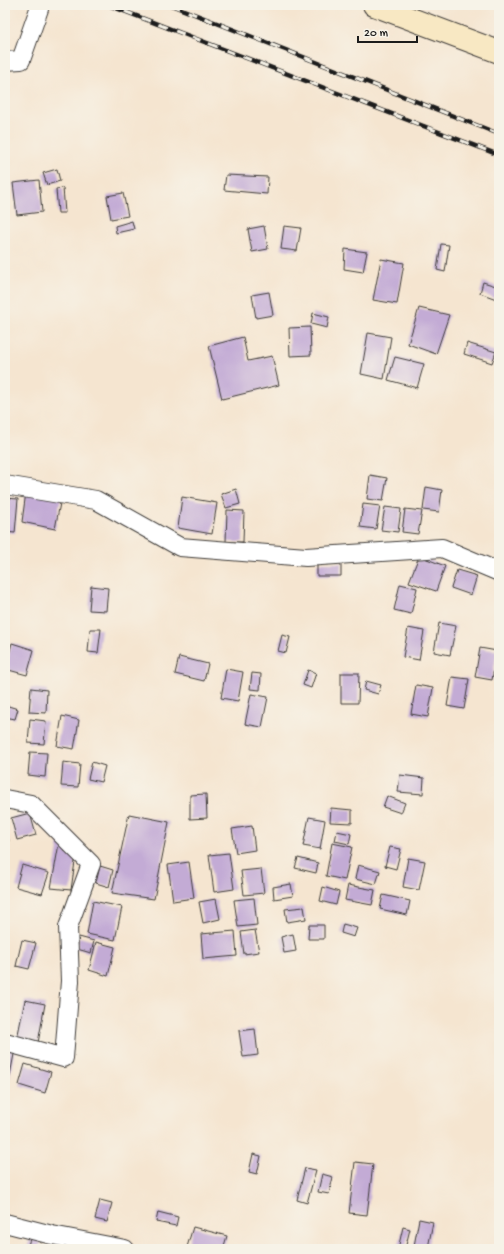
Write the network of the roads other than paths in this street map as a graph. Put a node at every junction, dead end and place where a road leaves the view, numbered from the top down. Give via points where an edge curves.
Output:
1 (374, 5) edge
2 (39, 9) dead end
3 (499, 52) edge
4 (5, 61) edge
5 (5, 485) edge
6 (499, 572) edge
7 (5, 799) edge
8 (5, 1042) edge
9 (5, 1223) edge
10 (125, 1249) edge

1 - 3 street
2 - 4 street via 21,60
5 - 6 street via 96,500 180,547 306,557 442,548
7 - 8 street via 31,804 91,864 68,927 70,981 64,1058
9 - 10 street

